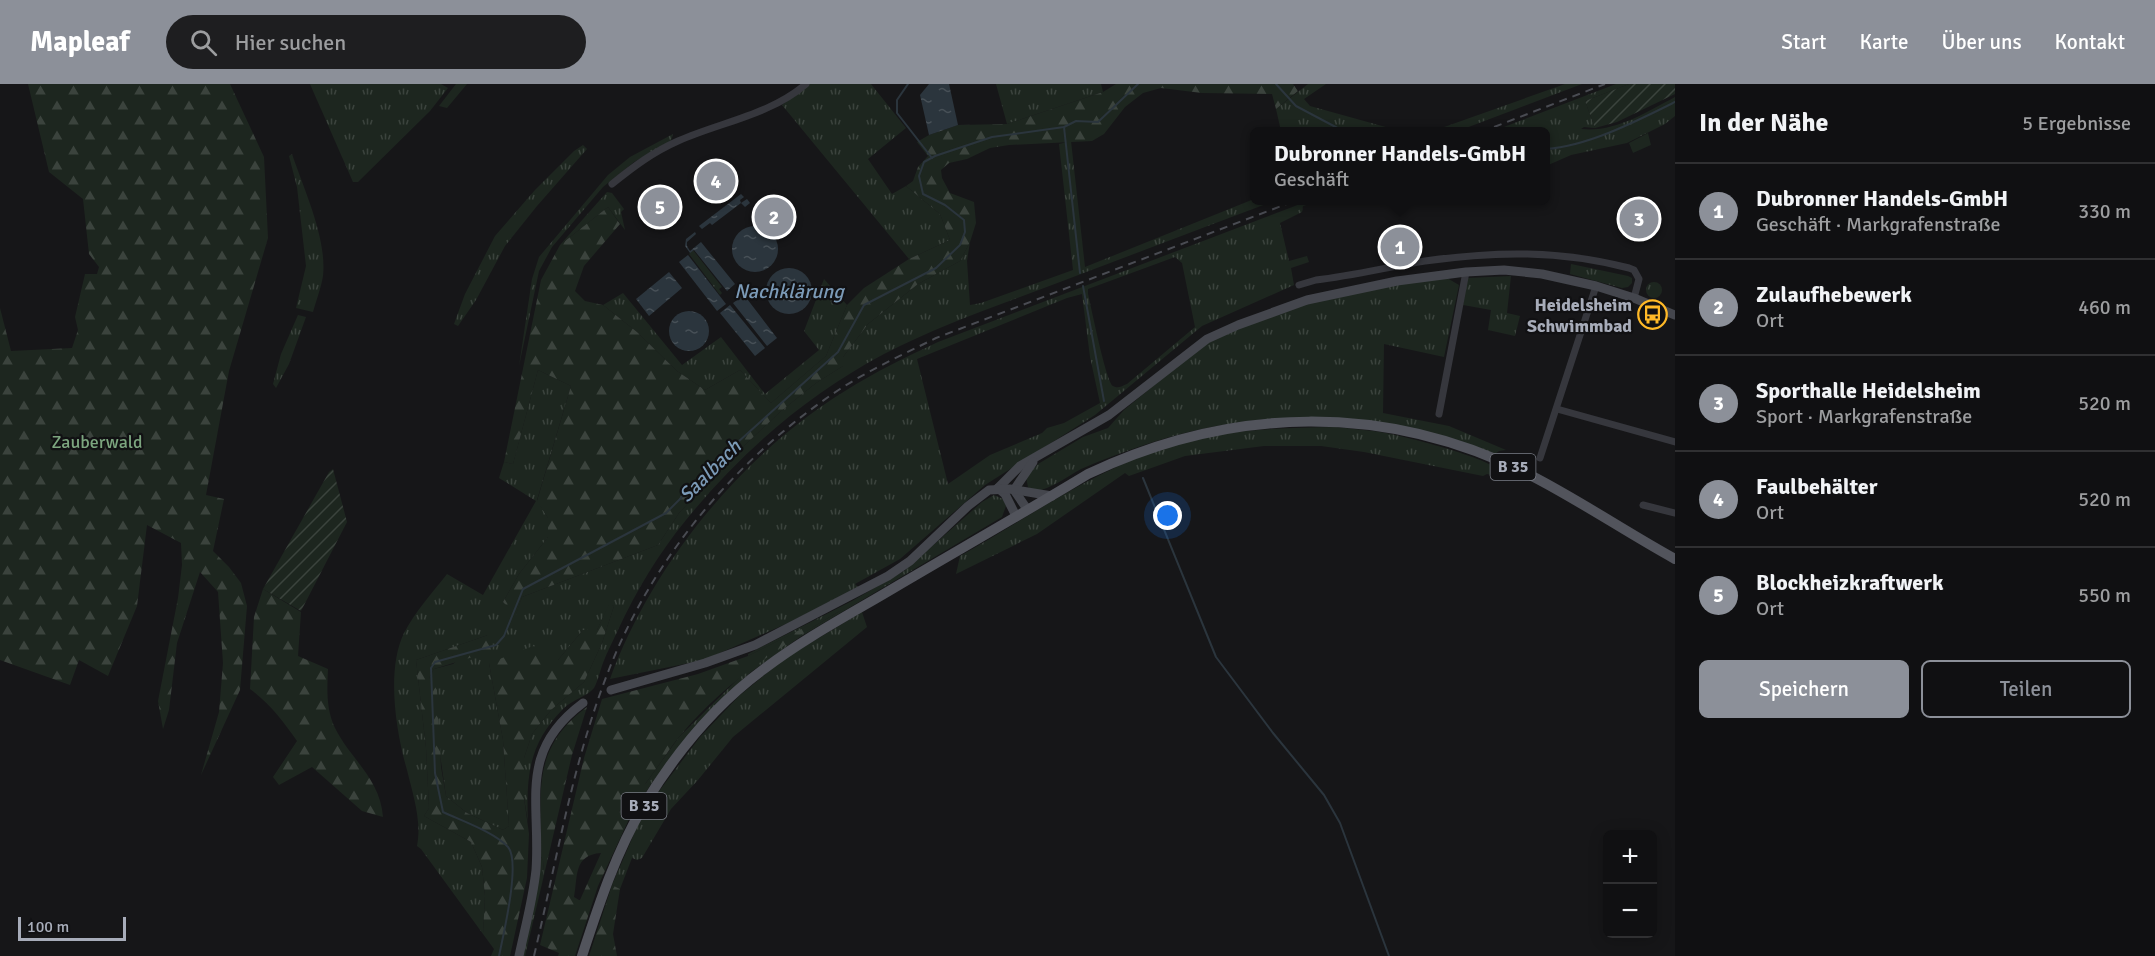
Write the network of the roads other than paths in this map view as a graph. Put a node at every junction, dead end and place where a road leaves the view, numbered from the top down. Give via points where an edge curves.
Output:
1 (806, 84) edge
2 (612, 184) dead end
3 (1466, 272) junction
4 (1299, 285) dead end
5 (1596, 286) junction
6 (1634, 298) junction
7 (1675, 315) edge
8 (1557, 409) junction
9 (1439, 414) dead end
10 (1675, 442) edge
11 (1038, 456) junction
12 (1540, 458) dead end
13 (998, 488) junction
14 (1014, 490) junction
15 (1052, 496) junction
16 (1643, 505) dead end
17 (1027, 509) junction
18 (1675, 513) edge
19 (1016, 516) junction
20 (1675, 559) edge
21 (611, 690) dead end
22 (583, 703) dead end
23 (519, 956) edge
24 (582, 956) edge

1 - 2 street via 772,106 656,151
3 - 5 main road via 1542,274
3 - 9 street
3 - 11 main road via 1397,281 1307,300 1238,325 1207,339 1109,415
4 - 6 street via 1425,261 1533,253 1581,257 1634,270 1640,279
5 - 6 main road
5 - 8 street
6 - 7 main road
8 - 10 street
8 - 12 street
11 - 13 main road via 1020,466
11 - 14 main road
13 - 14 main road
13 - 19 main road
13 - 21 main road via 984,493 910,561 888,576 755,645
14 - 15 main road
14 - 17 main road
15 - 17 main road, B 35
15 - 20 main road, B 35 via 1124,457 1198,435 1239,427 1334,421 1434,438 1496,460 1557,490
16 - 18 street
17 - 19 main road, B 35
19 - 24 main road, B 35 via 814,634 763,669 715,712 668,769 622,845
22 - 23 main road via 570,712 548,741 536,778 536,872

